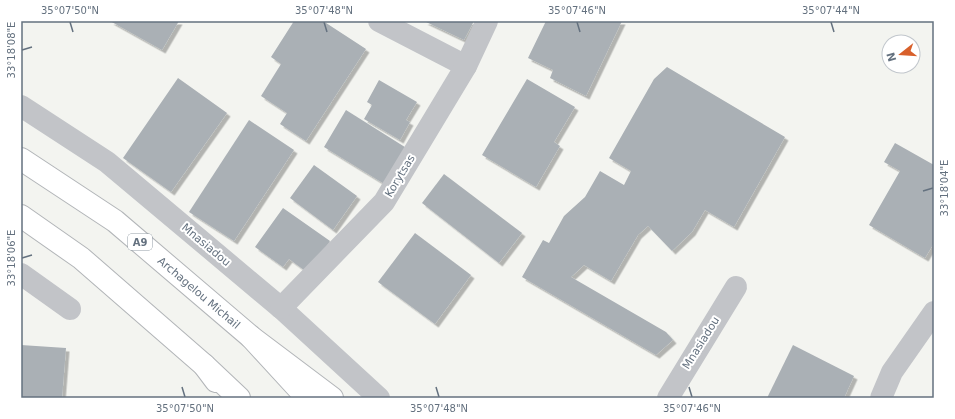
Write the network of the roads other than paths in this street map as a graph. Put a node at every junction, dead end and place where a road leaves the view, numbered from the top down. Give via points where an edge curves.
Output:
1 (379, 21) edge
2 (487, 21) edge
3 (466, 66) junction
4 (21, 106) edge
5 (21, 160) edge
6 (21, 216) edge
7 (21, 274) edge
8 (736, 287) dead end
9 (281, 308) junction
10 (70, 309) dead end
11 (934, 312) edge
12 (250, 337) junction
13 (204, 365) junction
14 (228, 398) edge
15 (240, 398) edge
16 (306, 398) edge
17 (332, 398) edge
18 (379, 398) edge
19 (668, 398) edge
20 (881, 398) edge

1 - 3 street
2 - 3 street, Korytsas
3 - 9 street, Korytsas via 384,202
4 - 9 street, Mnasiadou via 107,162
5 - 12 highway, Archagelou Michail / A9 via 116,221
6 - 13 highway via 81,258
7 - 10 street
8 - 19 street, Mnasiadou
9 - 18 street, Mnasiadou
11 - 20 street via 892,372
12 - 16 highway, Archagelou Michail / A9
12 - 17 highway
13 - 14 highway
13 - 15 highway

